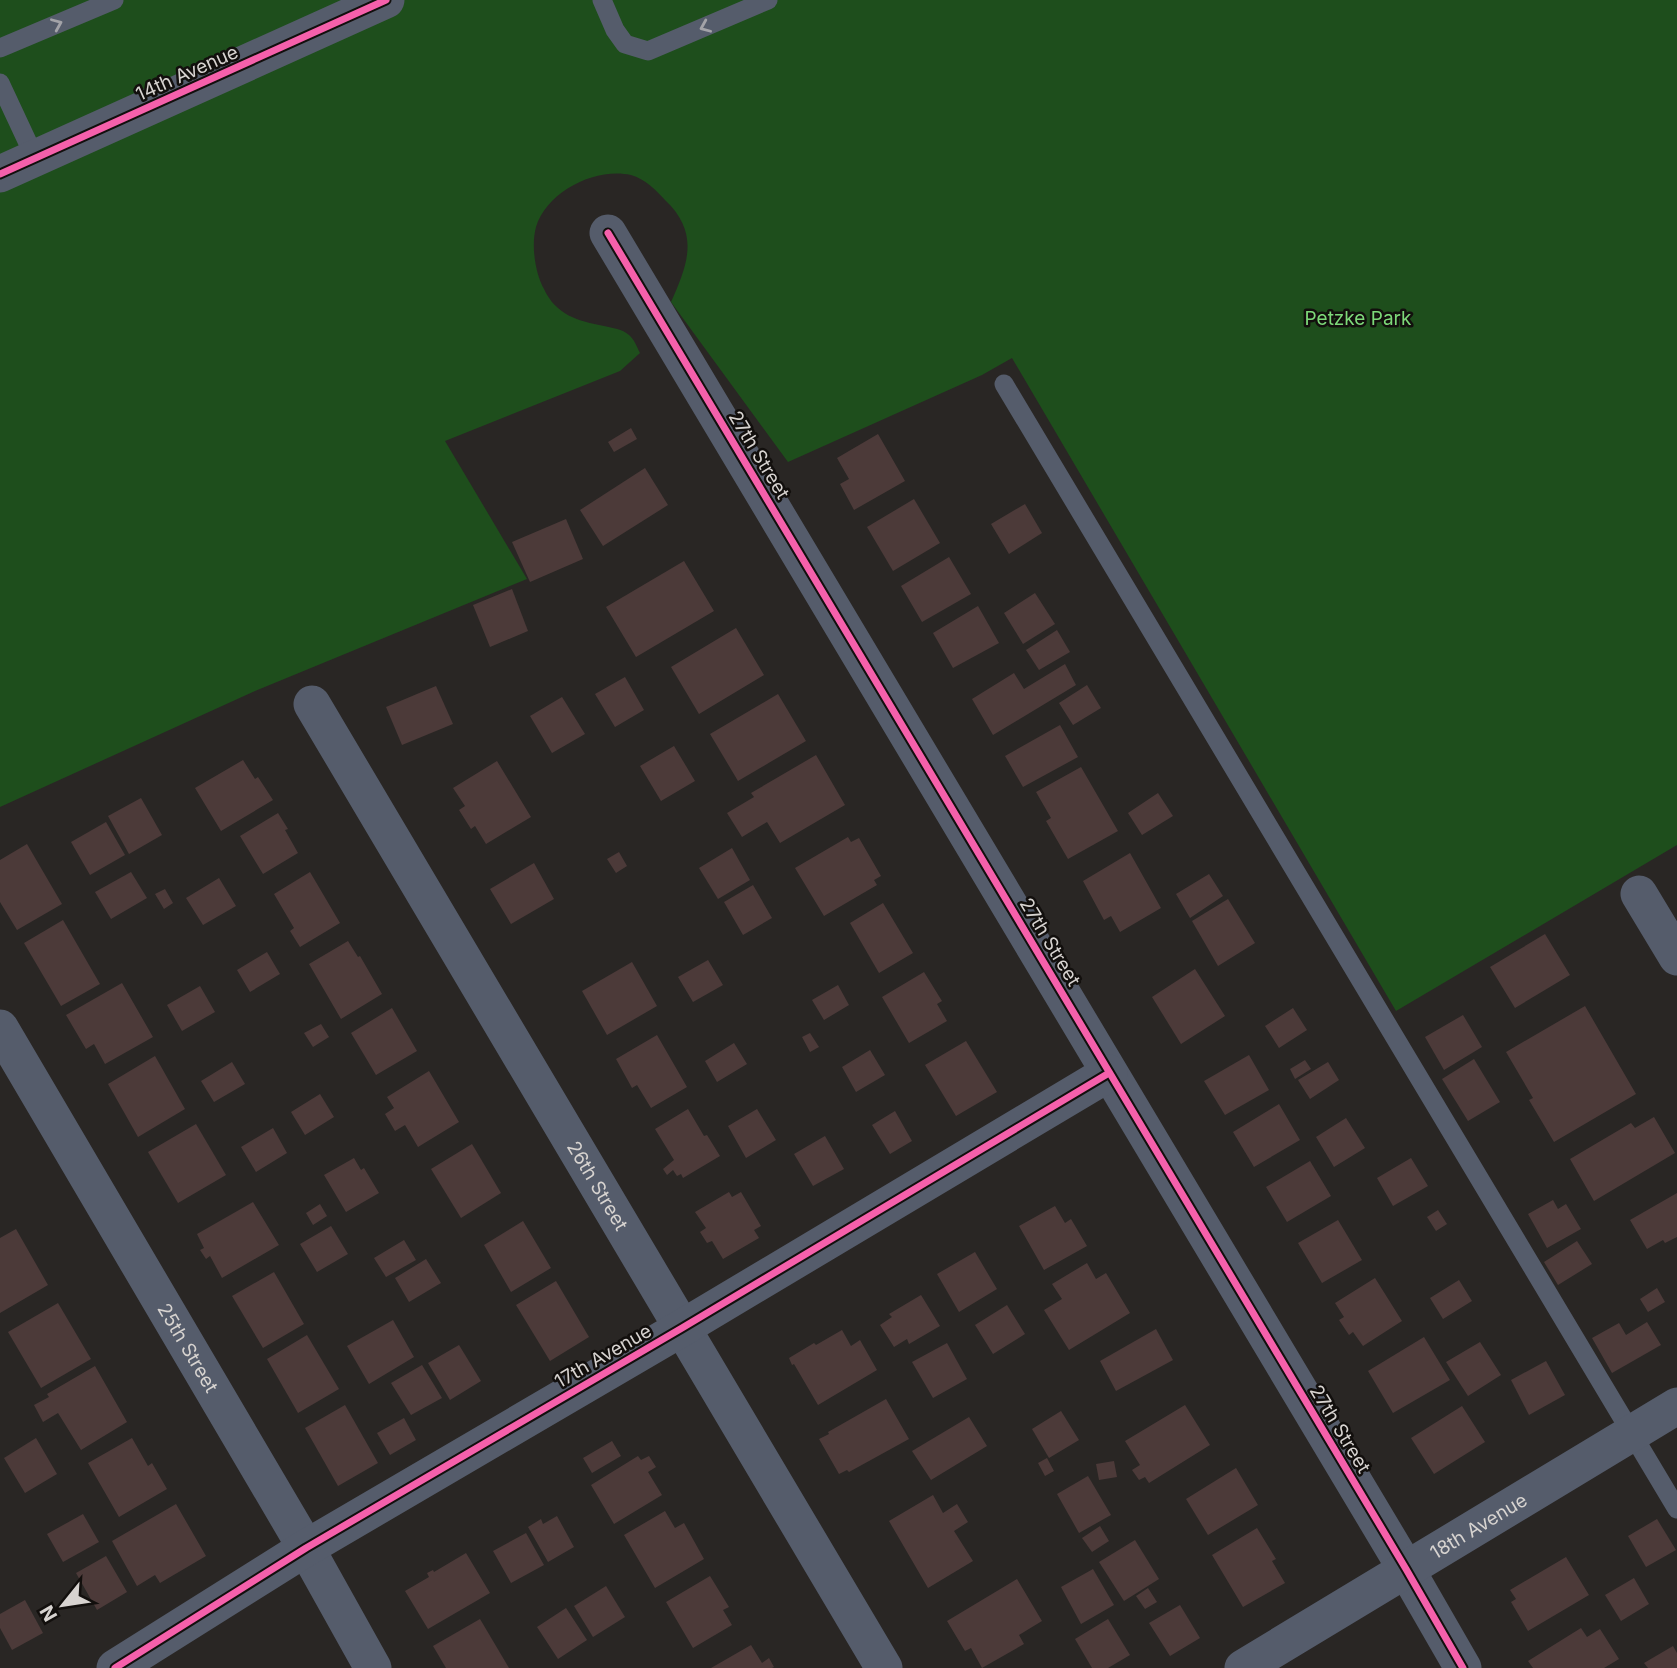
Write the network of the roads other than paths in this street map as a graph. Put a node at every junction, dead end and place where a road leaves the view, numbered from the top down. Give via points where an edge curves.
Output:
1 (114, 0) edge
2 (386, 0) edge
3 (602, 0) edge
4 (768, 0) edge
5 (0, 48) edge
6 (0, 83) edge
7 (35, 158) junction
8 (0, 174) edge
9 (608, 233) dead end
10 (1004, 384) dead end
11 (312, 704) dead end
12 (1639, 894) dead end
13 (1677, 957) edge
14 (0, 1028) edge
15 (1109, 1073) junction
16 (682, 1328) junction
17 (1677, 1406) edge
18 (1632, 1434) junction
19 (1677, 1509) edge
20 (306, 1548) junction
21 (1406, 1569) junction
22 (115, 1668) edge
23 (373, 1668) edge
24 (884, 1668) edge
25 (1243, 1668) edge
26 (1463, 1668) edge

5 -> 1 lane
2 - 7 street, 14th Avenue
4 -> 3 lane via 648,51 625,44
6 - 7 lane
7 - 8 street, 14th Avenue
9 - 15 street, 27th Street
10 - 18 lane
11 - 16 street, 26th Street
12 - 13 street
14 - 20 street, 25th Street
15 - 16 street, 17th Avenue
15 - 21 street, 27th Street
16 - 20 street, 17th Avenue
16 - 24 street, 26th Street
17 - 18 street, 18th Avenue
18 - 19 lane
18 - 21 street, 18th Avenue
20 - 22 street, 17th Avenue
20 - 23 street, 25th Street
21 - 25 street, 18th Avenue
21 - 26 street, 27th Street

